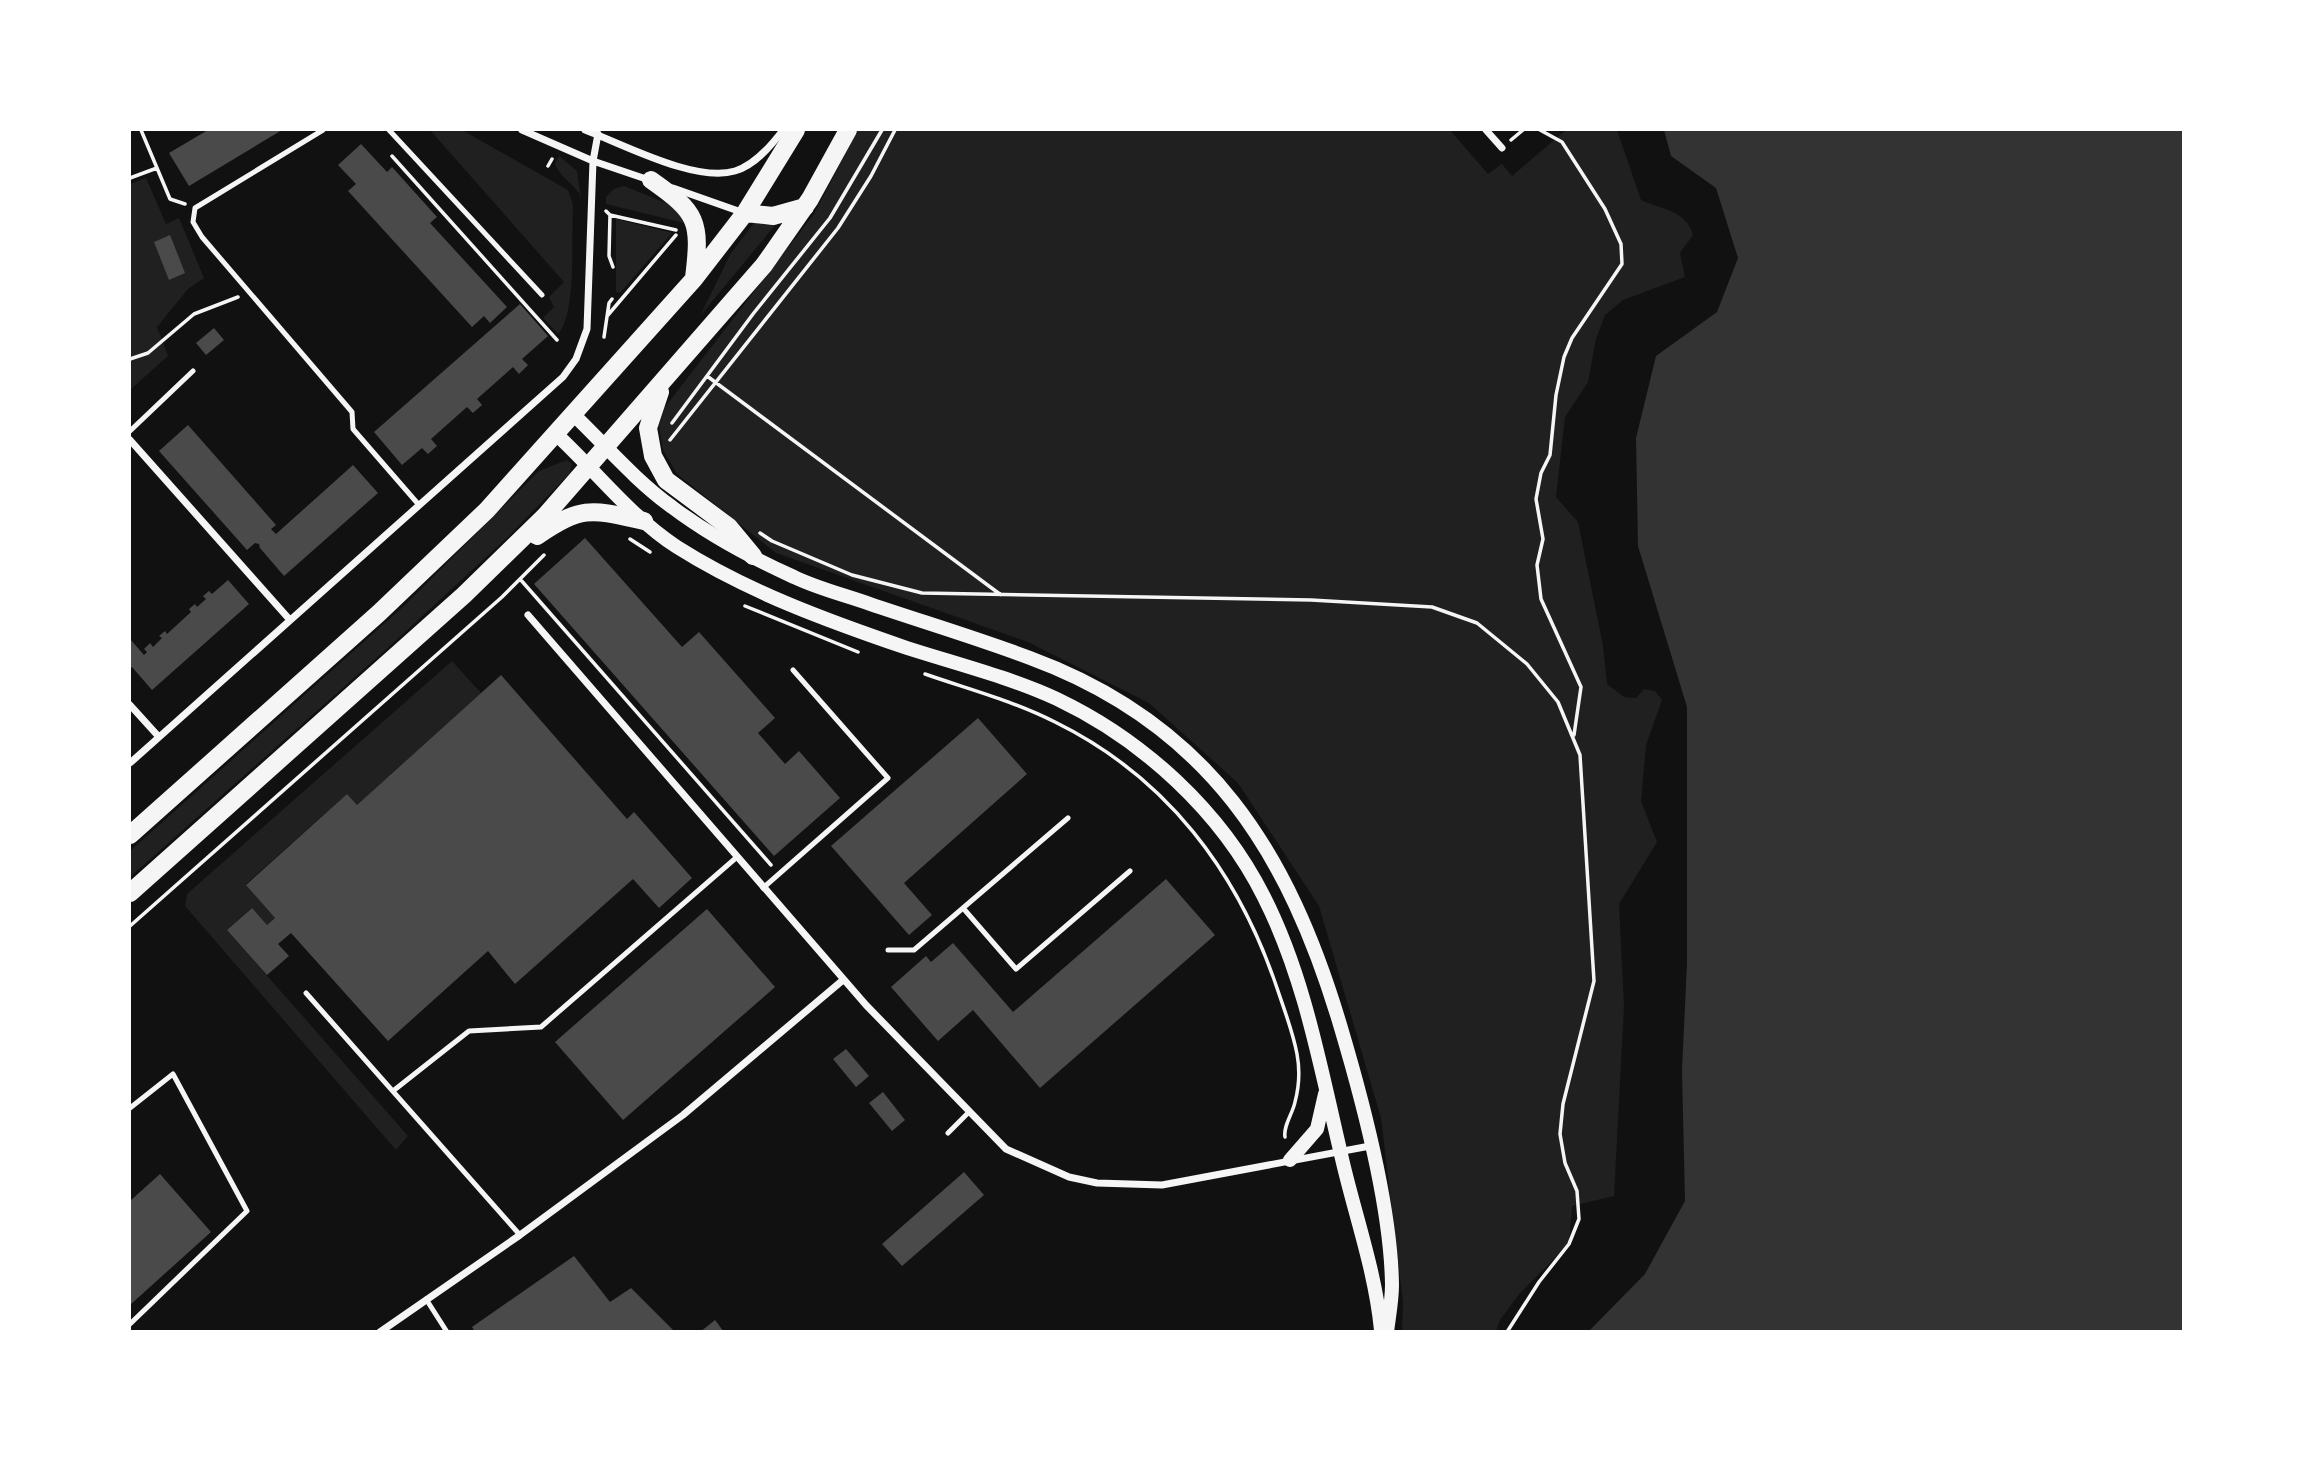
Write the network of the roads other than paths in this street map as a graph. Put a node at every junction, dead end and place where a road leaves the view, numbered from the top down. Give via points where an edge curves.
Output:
1 (323, 130) edge
2 (389, 130) edge
3 (522, 130) edge
4 (585, 130) edge
5 (783, 130) edge
6 (796, 130) edge
7 (848, 130) edge
8 (1486, 130) edge
9 (598, 134) junction
10 (1502, 148) dead end
11 (593, 161) junction
12 (650, 180) junction
13 (805, 207) junction
14 (745, 213) junction
15 (694, 278) junction
16 (541, 295) dead end
17 (193, 371) dead end
18 (662, 385) junction
19 (574, 415) junction
20 (130, 431) edge
21 (556, 435) junction
22 (130, 440) edge
23 (607, 446) junction
24 (590, 466) junction
25 (419, 505) junction
26 (644, 521) junction
27 (753, 556) junction
28 (505, 557) junction
29 (528, 615) dead end
30 (290, 620) junction
31 (793, 670) dead end
32 (130, 705) edge
33 (159, 737) junction
34 (130, 763) edge
35 (1068, 818) dead end
36 (130, 835) edge
37 (737, 857) junction
38 (1130, 871) dead end
39 (763, 888) junction
40 (130, 893) edge
41 (963, 908) junction
42 (888, 950) dead end
43 (844, 980) junction
44 (306, 993) dead end
45 (1327, 1086) junction
46 (393, 1091) junction
47 (130, 1108) edge
48 (968, 1113) junction
49 (948, 1132) dead end
50 (1370, 1146) junction
51 (1340, 1151) junction
52 (1290, 1160) junction
53 (520, 1235) junction
54 (426, 1300) junction
55 (130, 1324) edge
56 (380, 1332) edge
57 (447, 1332) edge
58 (1381, 1332) edge
59 (1387, 1332) edge

1 - 25 lane via 195,208 193,222 352,412 353,429
2 - 16 lane
3 - 11 street
4 - 9 street
5 - 9 street via 751,163 734,171 713,172 689,169
6 - 14 main road
7 - 13 main road
8 - 10 street
9 - 11 street
11 - 12 street
11 - 25 street via 589,318 576,359 563,377
12 - 14 street
12 - 15 main road via 679,200 693,217 699,240
13 - 14 main road via 773,216
13 - 18 main road via 764,265
14 - 15 main road
15 - 19 main road
17 - 20 lane
18 - 23 main road
18 - 27 main road via 648,428 653,456 666,481 729,527
19 - 21 main road
19 - 23 main road
21 - 24 main road
21 - 36 main road via 425,571
22 - 30 street
23 - 24 main road
23 - 27 main road via 670,506
24 - 26 main road
24 - 28 main road
25 - 30 street
26 - 28 main road via 586,510 565,517
26 - 45 main road via 704,563 803,611 1054,698 1106,726 1158,765 1226,838 1264,897 1291,964
27 - 50 main road via 797,579 1061,671 1138,713 1188,753 1248,819 1295,900 1331,993
28 - 40 main road
29 - 37 street
30 - 33 street
31 - 39 lane via 888,778
32 - 33 street
33 - 34 street
35 - 41 lane
37 - 39 street
37 - 46 lane via 541,1027 469,1031
38 - 41 lane via 1016,969
39 - 43 street
41 - 42 lane via 914,950
43 - 48 street
43 - 53 street via 683,1115
44 - 46 lane
45 - 51 main road
45 - 52 main road via 1317,1129
46 - 53 lane
47 - 55 lane via 173,1074 247,1211
48 - 49 lane
48 - 52 street via 1006,1149 1059,1174 1097,1183 1162,1185
50 - 51 street
50 - 59 main road via 1392,1284
51 - 52 street
51 - 58 main road
53 - 54 street
54 - 56 street
54 - 57 lane

